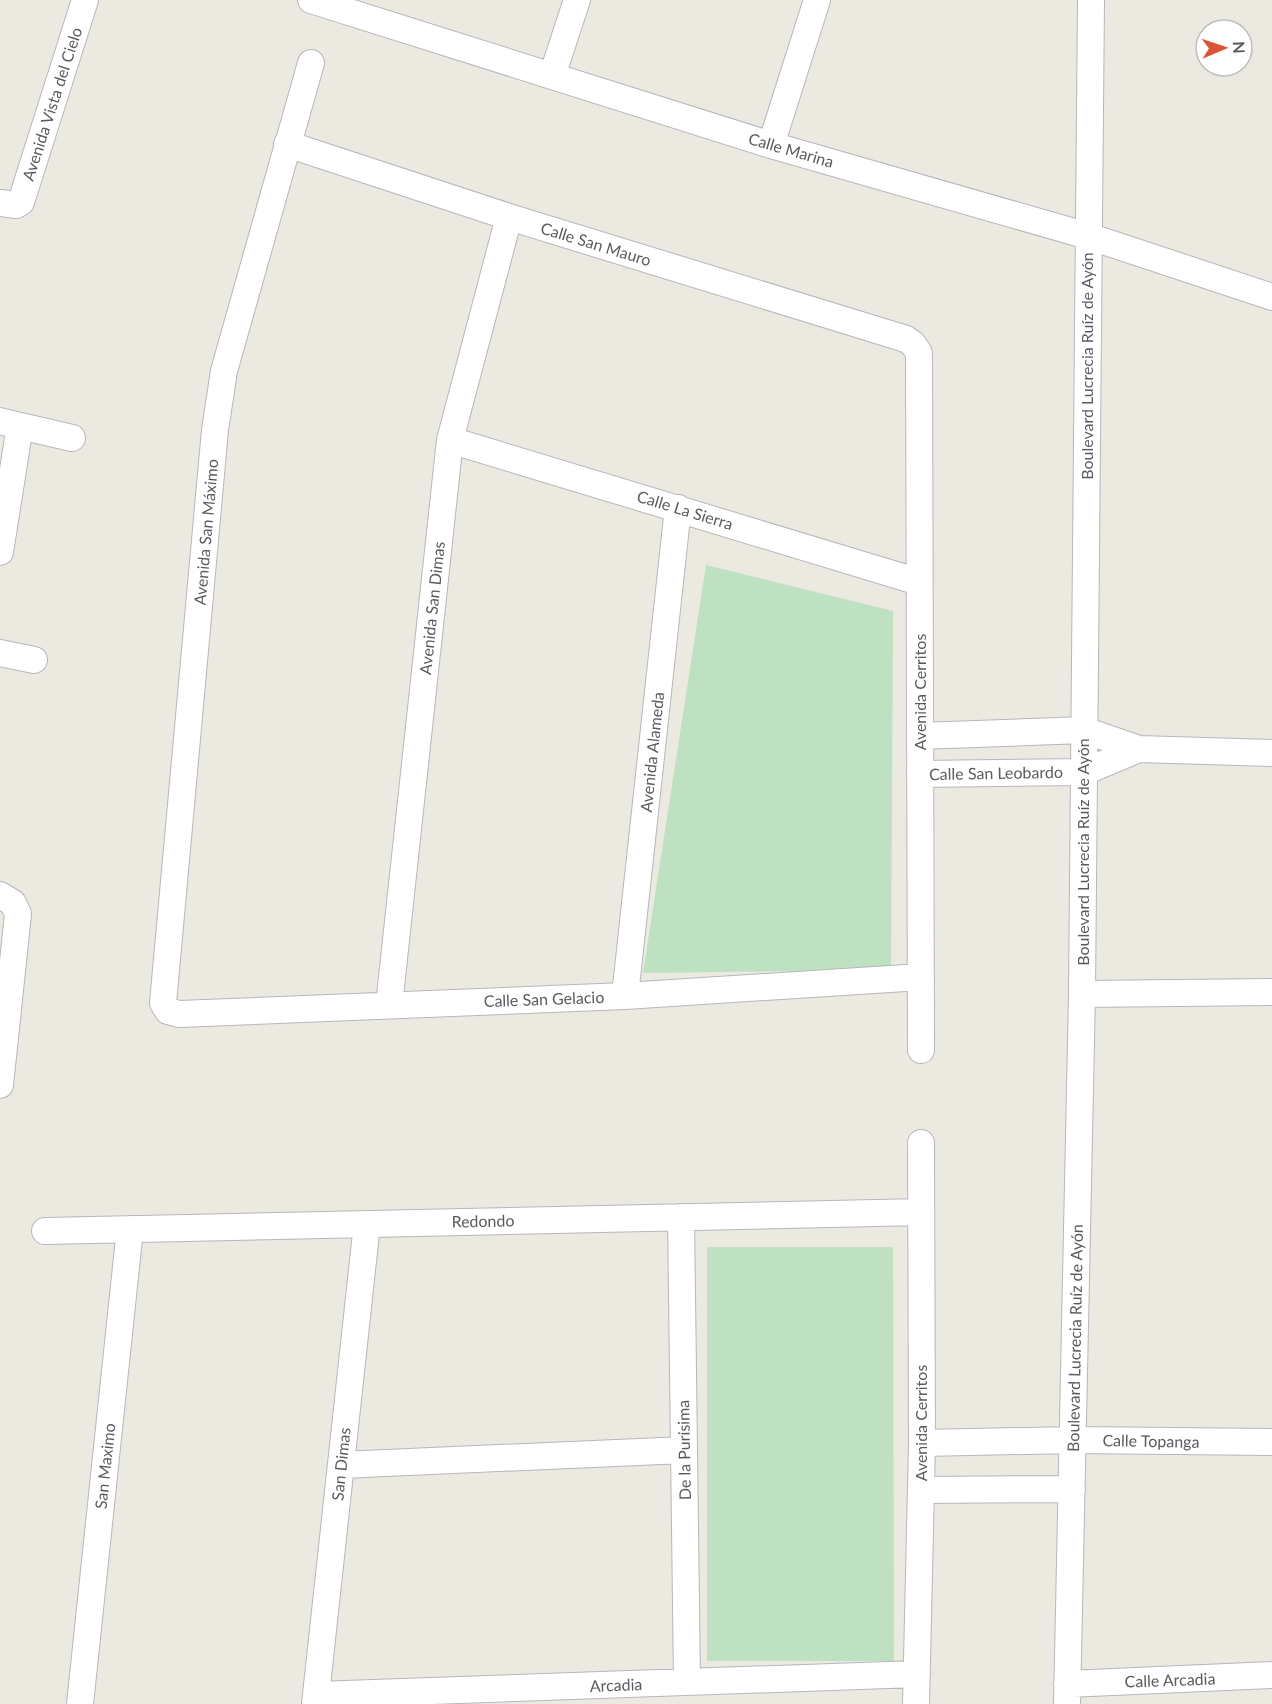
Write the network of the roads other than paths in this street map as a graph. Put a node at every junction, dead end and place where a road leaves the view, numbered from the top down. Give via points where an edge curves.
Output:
1 (85, 0) edge
2 (577, 0) edge
3 (817, 0) edge
4 (1091, 0) edge
5 (324, 2) edge
6 (311, 63) dead end
7 (552, 76) junction
8 (287, 144) junction
9 (771, 145) junction
10 (8, 204) edge
11 (509, 217) junction
12 (1088, 236) junction
13 (1272, 297) edge
14 (906, 339) joint
15 (10, 423) edge
16 (72, 438) dead end
17 (450, 440) junction
18 (678, 508) junction
19 (0, 552) edge
20 (919, 582) junction
21 (0, 653) edge
22 (34, 660) dead end
23 (1084, 730) junction
24 (920, 736) junction
25 (1139, 749) junction
26 (1272, 753) edge
27 (1084, 772) junction
28 (920, 774) junction
29 (0, 895) edge
30 (921, 977) junction
31 (1272, 992) edge
32 (1082, 994) junction
33 (625, 996) junction
34 (389, 1005) junction
35 (168, 1011) joint
36 (921, 1050) dead end
37 (0, 1085) edge
38 (921, 1143) dead end
39 (921, 1212) junction
40 (681, 1217) junction
41 (367, 1224) junction
42 (130, 1229) junction
43 (45, 1231) dead end
44 (1073, 1440) junction
45 (1272, 1442) edge
46 (922, 1443) junction
47 (684, 1450) junction
48 (341, 1465) junction
49 (1072, 1489) junction
50 (921, 1490) junction
51 (916, 1674) junction
52 (1272, 1676) edge
53 (687, 1682) junction
54 (1067, 1694) edge
55 (316, 1700) edge
56 (80, 1704) edge
57 (916, 1704) edge

1 - 10 street, Avenida Vista del Cielo via 21,202
2 - 7 street
3 - 9 street
4 - 12 street, Boulevard Lucrecia Ruíz de Ayón
5 - 7 street, Calle Marina
6 - 8 street, Avenida San Máximo
7 - 9 street, Calle Marina
8 - 11 street, Calle San Mauro
8 - 35 street, Avenida San Máximo via 224,371 215,430 164,1003
9 - 12 street, Calle Marina
11 - 14 street, Calle San Mauro
11 - 17 street, Avenida San Dimas
12 - 13 street, Calle Marina
12 - 23 street, Boulevard Lucrecia Ruíz de Ayón
14 - 20 street, Avenida Cerritos via 919,353
15 - 16 street
15 - 19 street
17 - 18 street, Calle La Sierra
17 - 34 street, Avenida San Dimas
18 - 20 street, Calle La Sierra
18 - 33 street, Avenida Alameda
20 - 24 street, Avenida Cerritos
21 - 22 street
23 - 24 street, Calle San Leobardo
23 - 25 street, Calle San Leobardo
23 - 27 street, Boulevard Lucrecia Ruíz de Ayón
24 - 28 street, Avenida Cerritos
25 - 26 street, Calle San Leobardo
25 - 27 street, Calle San Leobardo
27 - 28 street, Calle San Leobardo
27 - 32 street, Boulevard Lucrecia Ruíz de Ayón
28 - 30 street, Avenida Cerritos
29 - 37 street via 12,903 18,914
30 - 33 street, Calle San Gelacio
30 - 36 street, Avenida Cerritos
31 - 32 street
32 - 44 street, Boulevard Lucrecia Ruíz de Ayón
33 - 34 street, Calle San Gelacio
34 - 35 street, Calle San Gelacio via 179,1014
38 - 39 street, Avenida Cerritos
39 - 40 street, Redondo
39 - 46 street, Avenida Cerritos
40 - 41 street, Redondo
40 - 47 street, De la Purísima
41 - 42 street, Redondo
41 - 48 street, San Dimas
42 - 43 street, Redondo
42 - 56 street, San Maximo
44 - 45 street, Calle Topanga
44 - 46 street, Calle Topanga
44 - 49 street, Boulevard Lucrecia Ruíz de Ayón
46 - 50 street, Avenida Cerritos
47 - 48 street
47 - 53 street, De la Purísima
48 - 55 street, San Dimas
49 - 50 street
49 - 54 street, Boulevard Lucrecia Ruíz de Ayón
50 - 51 street, Avenida Cerritos
51 - 53 street, Arcadia
51 - 57 street, Avenida Cerritos
52 - 54 street, Calle Arcadia
53 - 55 street, Arcadia

